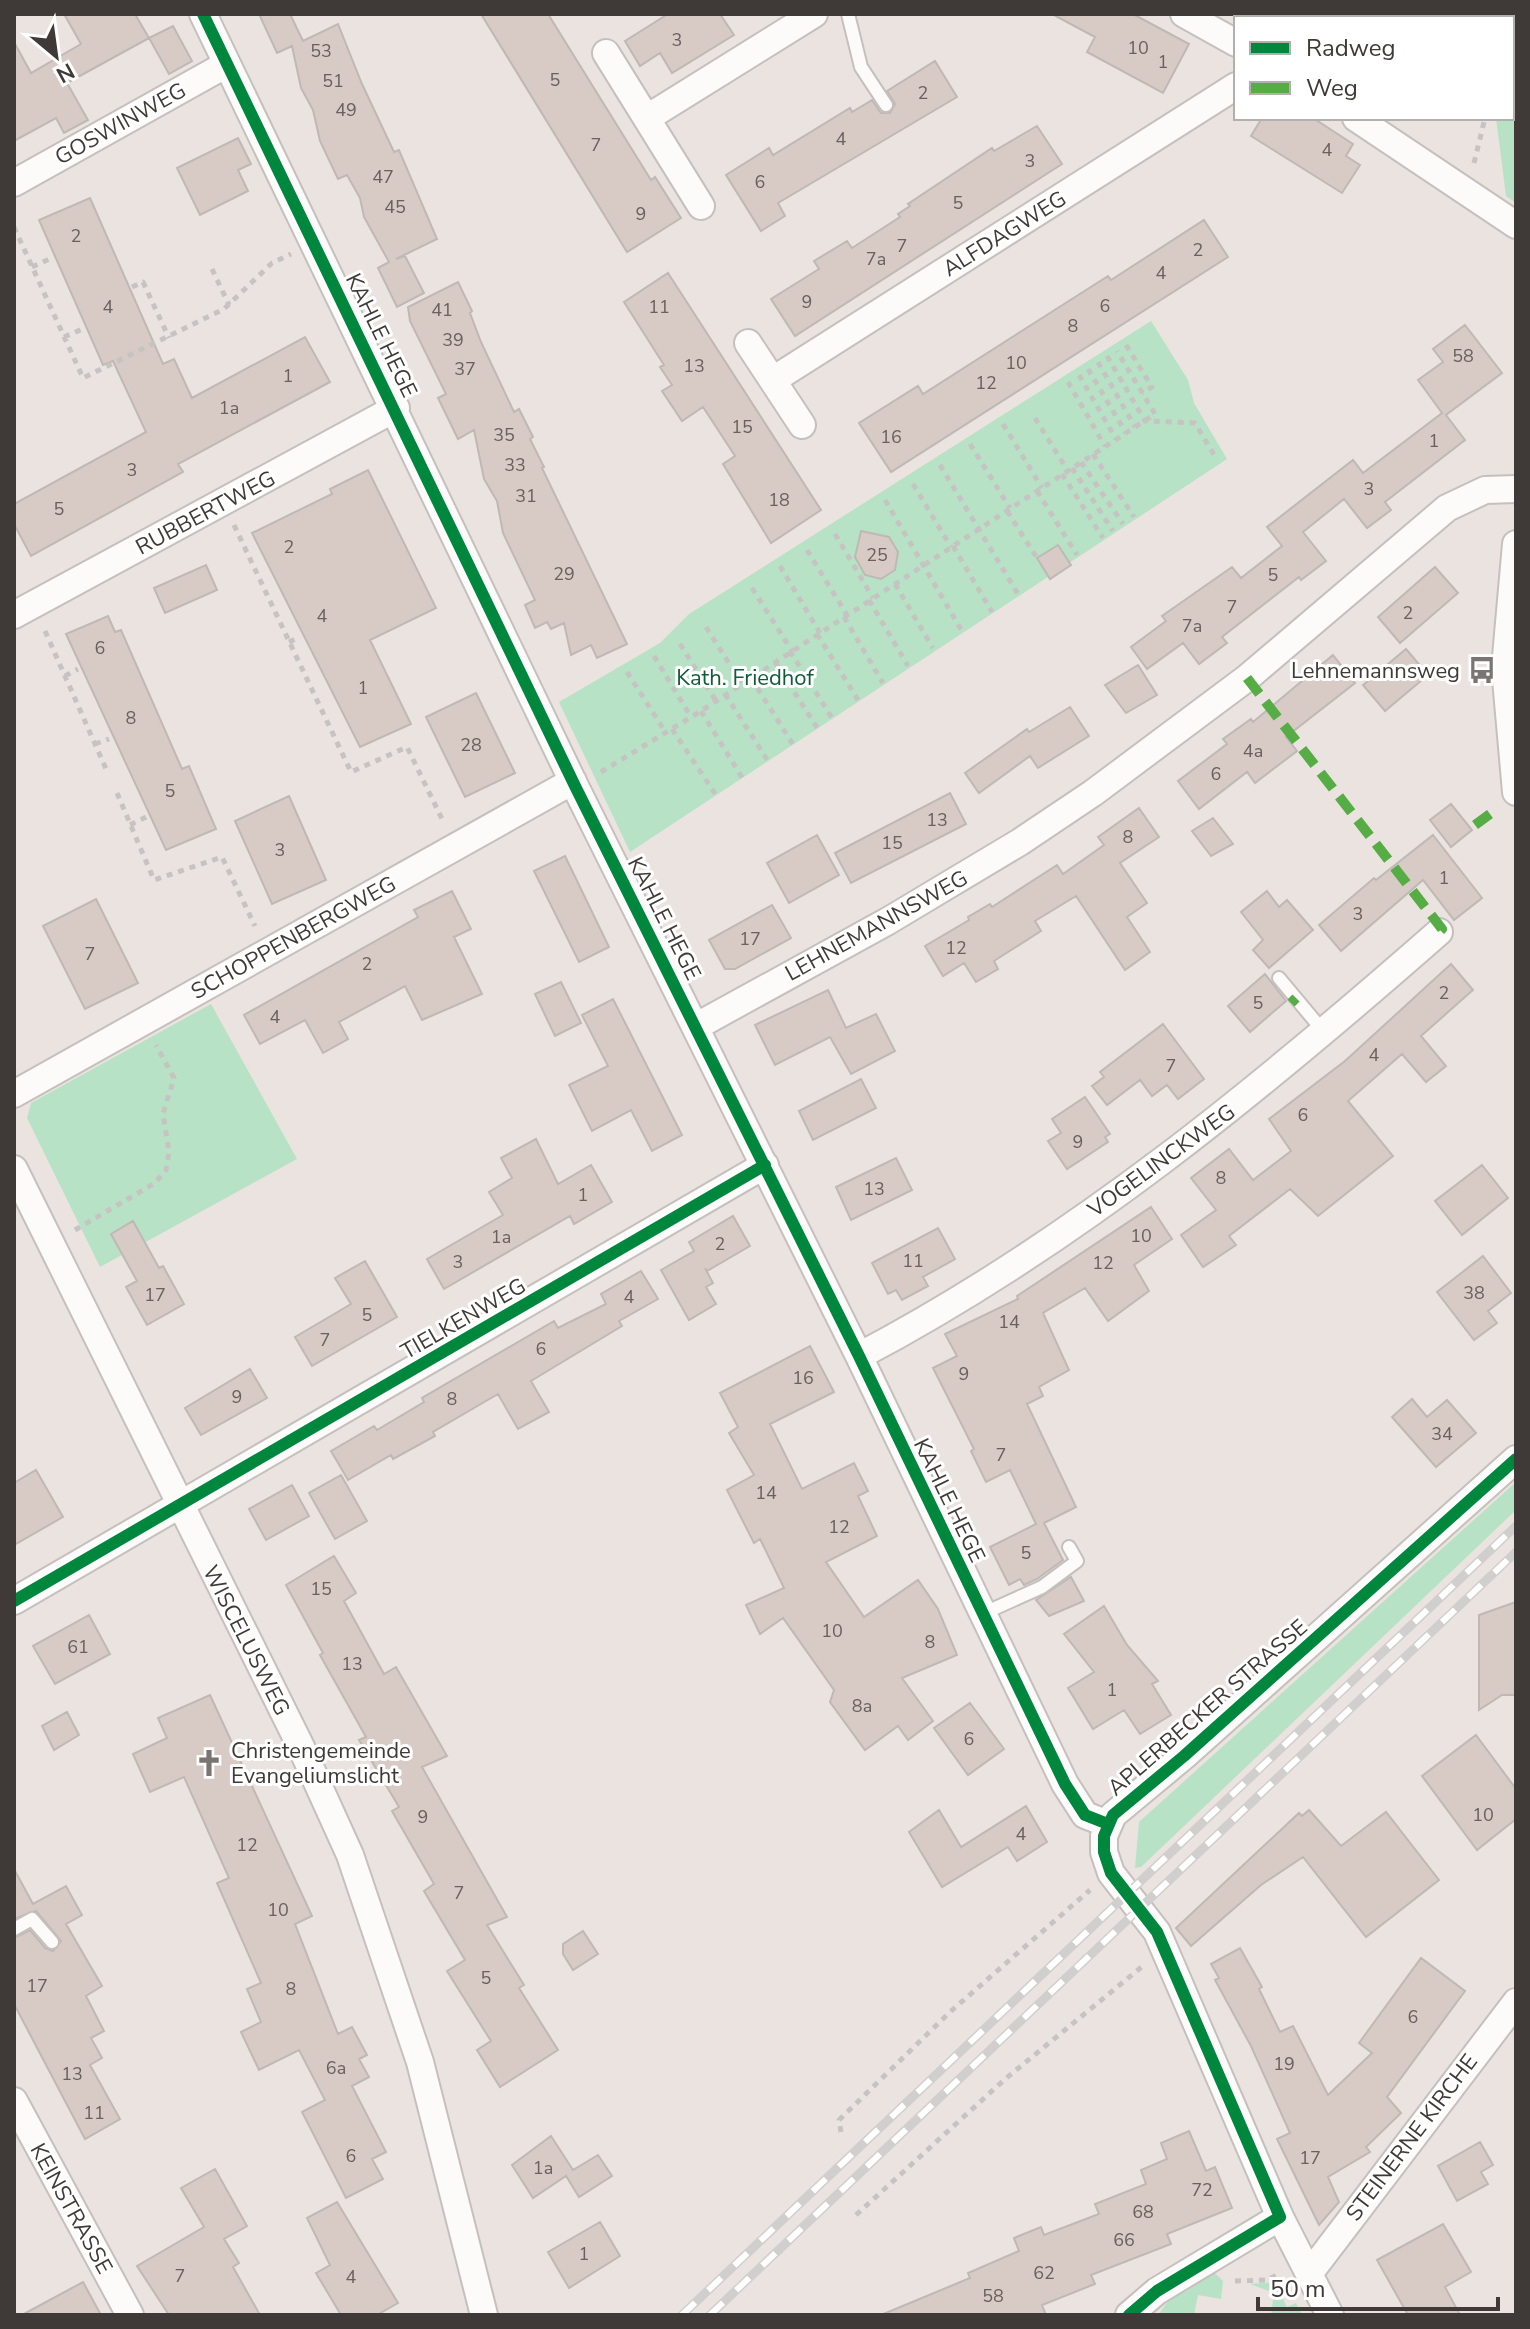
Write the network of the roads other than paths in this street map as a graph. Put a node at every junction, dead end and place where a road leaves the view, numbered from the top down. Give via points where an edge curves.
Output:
1 (203, 14) edge
2 (814, 14) edge
3 (848, 14) edge
4 (1184, 14) edge
5 (1234, 42) edge
6 (606, 53) dead end
7 (227, 64) junction
8 (1234, 87) edge
9 (886, 105) dead end
10 (647, 118) junction
11 (1359, 120) edge
12 (14, 183) edge
13 (701, 206) dead end
14 (1516, 225) edge
15 (748, 343) dead end
16 (773, 380) junction
17 (396, 408) junction
18 (802, 425) dead end
19 (1516, 489) edge
20 (1516, 544) edge
21 (23, 610) edge
22 (574, 784) junction
23 (1516, 792) edge
24 (1439, 932) dead end
25 (1279, 978) dead end
26 (697, 1026) junction
27 (1324, 1032) junction
28 (14, 1094) edge
29 (765, 1165) junction
30 (14, 1169) edge
31 (859, 1356) junction
32 (1516, 1459) edge
33 (180, 1505) junction
34 (1069, 1547) dead end
35 (14, 1601) edge
36 (982, 1614) junction
37 (1108, 1824) junction
38 (14, 1929) edge
39 (52, 1942) dead end
40 (1516, 2002) edge
41 (14, 2101) edge
42 (1280, 2217) junction
43 (1296, 2273) junction
44 (130, 2315) edge
45 (484, 2315) edge
46 (1129, 2315) edge
47 (1330, 2315) edge

1 - 7 street, KAHLE HEGE
2 - 10 street
3 - 9 lane via 861,67
4 - 5 street
6 - 10 street
7 - 12 street, GOSWINWEG
7 - 17 street, KAHLE HEGE
8 - 16 street, ALFDAGWEG
10 - 13 street
11 - 14 street
15 - 16 street
16 - 18 street
17 - 21 street, RUBBERTWEG
17 - 22 street, KAHLE HEGE
19 - 26 street, LEHNEMANNSWEG via 1465,496 1259,669 1020,842
20 - 23 street via 1505,668
22 - 26 street, KAHLE HEGE
22 - 28 street, SCHOPPENBERGWEG
24 - 27 street, VOGELINCKWEG
25 - 27 lane
26 - 29 street, KAHLE HEGE
27 - 31 street, VOGELINCKWEG via 1226,1114 1103,1203 943,1309
29 - 31 street, KAHLE HEGE
29 - 33 street, TIELKENWEG
30 - 33 street, WISCELUSWEG
31 - 36 street, KAHLE HEGE
32 - 37 street, APLERBECKER STRASSE
33 - 35 street, TIELKENWEG
33 - 45 street, WISCELUSWEG via 350,1855 420,2062
34 - 36 lane via 1077,1561 1042,1587
36 - 37 street, KAHLE HEGE via 1065,1784 1085,1815
37 - 42 street, APLERBECKER STRASSE via 1104,1852 1111,1873 1153,1924
38 - 39 lane via 32,1919
40 - 43 street, STEINERNE KIRCHE
41 - 44 street, KEINSTRASSE
42 - 43 street, APLERBECKER STRASSE
42 - 46 street via 1157,2291
43 - 47 street, APLERBECKER STRASSE

